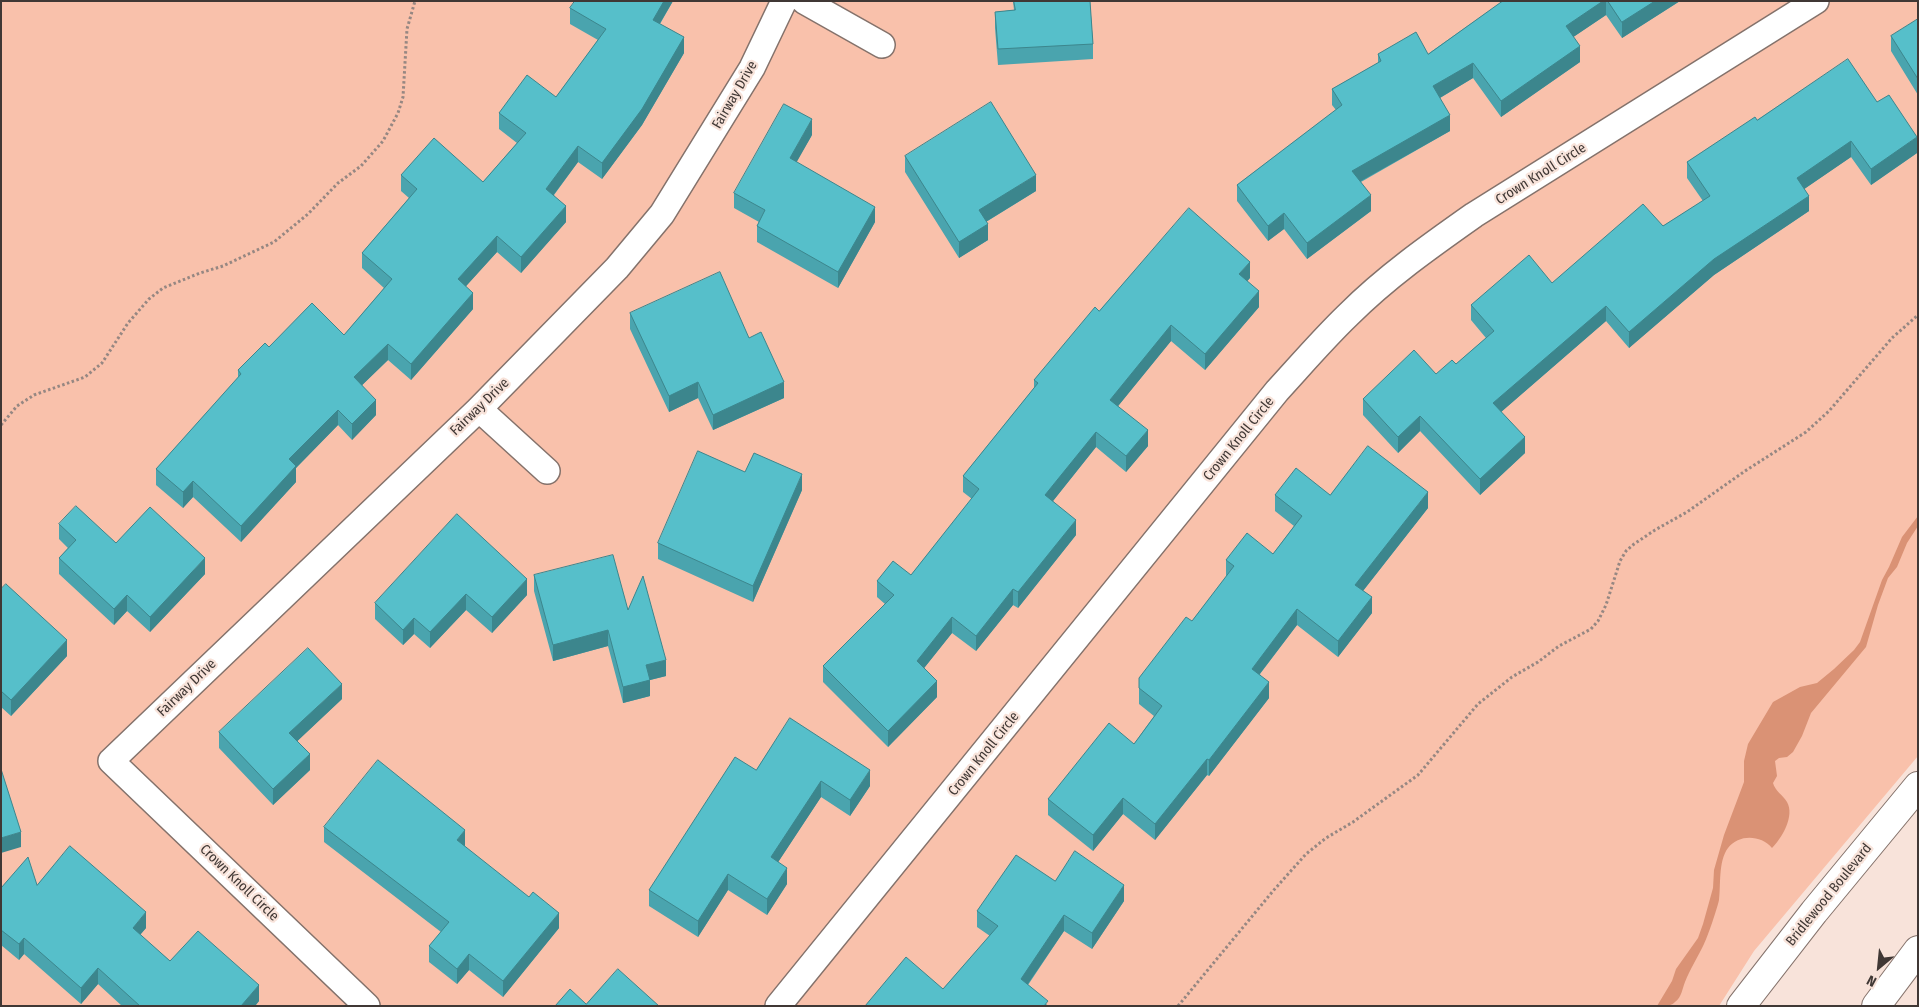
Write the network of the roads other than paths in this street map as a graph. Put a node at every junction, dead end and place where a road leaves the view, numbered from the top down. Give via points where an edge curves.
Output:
1 (784, 1) edge
2 (804, 1) edge
3 (1816, 1) edge
4 (882, 45) dead end
5 (479, 409) junction
6 (547, 471) dead end
7 (110, 761) joint
8 (1918, 786) edge
9 (1918, 950) edge
10 (356, 1002) edge
11 (778, 1006) edge
12 (1741, 1006) edge
13 (1876, 1006) edge

1 - 5 street, Fairway Drive via 752,68 662,214 617,268
2 - 4 street
3 - 11 street, Crown Knoll Circle via 1474,215 1388,279 1348,315 1277,391
5 - 6 street
5 - 7 street, Fairway Drive
7 - 10 street, Crown Knoll Circle
8 - 12 main road, Bridlewood Boulevard
9 - 13 main road

